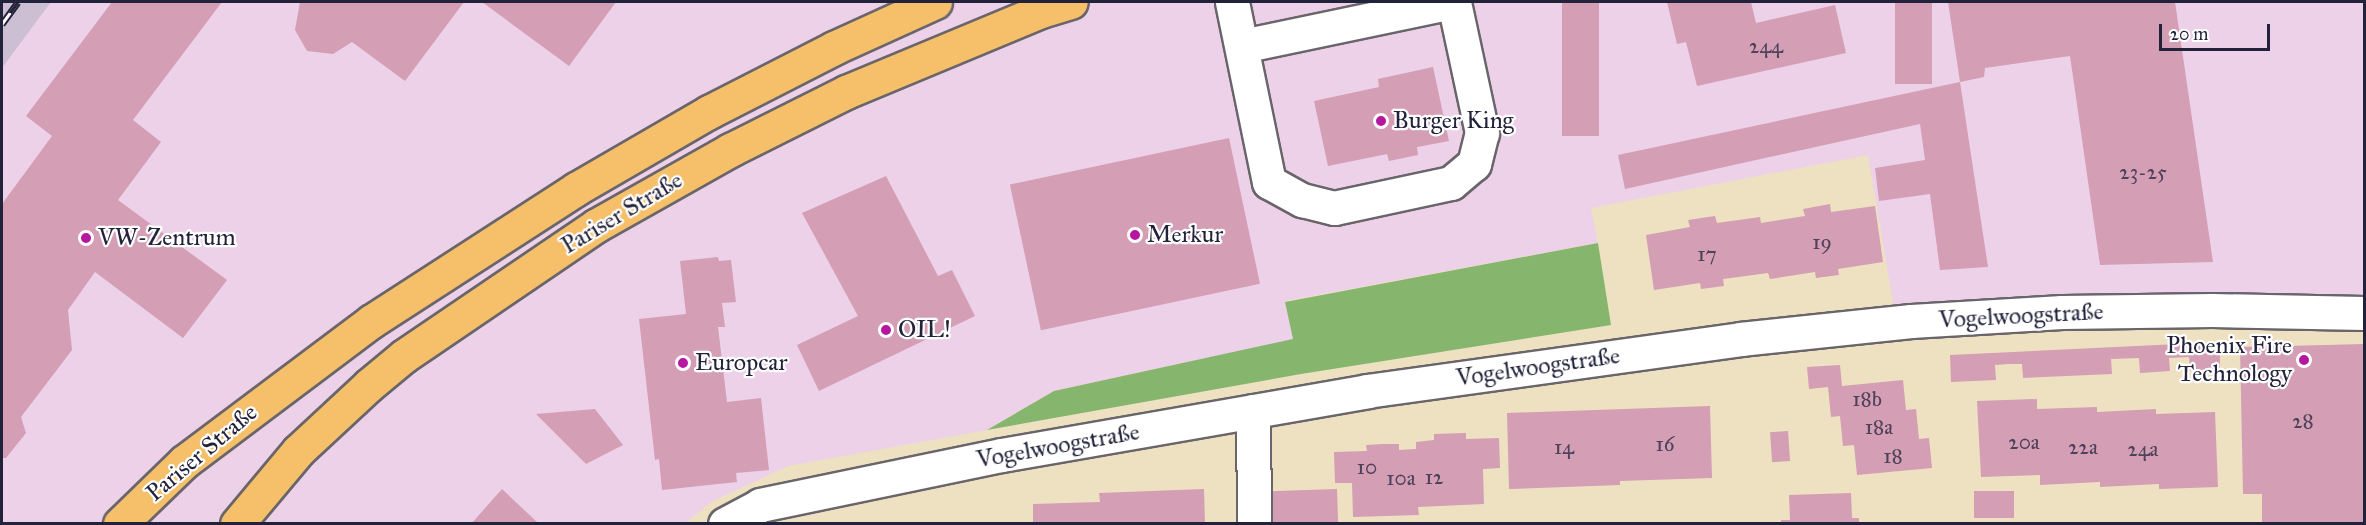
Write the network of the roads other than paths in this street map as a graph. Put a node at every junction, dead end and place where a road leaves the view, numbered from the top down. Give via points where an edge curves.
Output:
1 (935, 2) edge
2 (1071, 2) edge
3 (1232, 2) edge
4 (1453, 2) edge
5 (1242, 46) junction
6 (2364, 313) edge
7 (1254, 411) junction
8 (120, 524) edge
9 (237, 524) edge
10 (725, 524) edge
11 (1254, 524) edge

1 - 8 main road, Pariser Straße via 834,48 710,112 567,195 363,328 184,462
2 - 9 main road, Pariser Straße via 1030,15 846,92 730,150 597,225 432,336 377,378 298,450
3 - 5 street
4 - 5 street
4 - 5 street via 1482,133 1474,164 1451,183 1334,208 1302,200 1269,182
6 - 7 street, Vogelwoogstraße via 2212,309 1911,321 1717,343 1367,391
7 - 10 street, Vogelwoogstraße via 802,495 760,505
7 - 11 street

